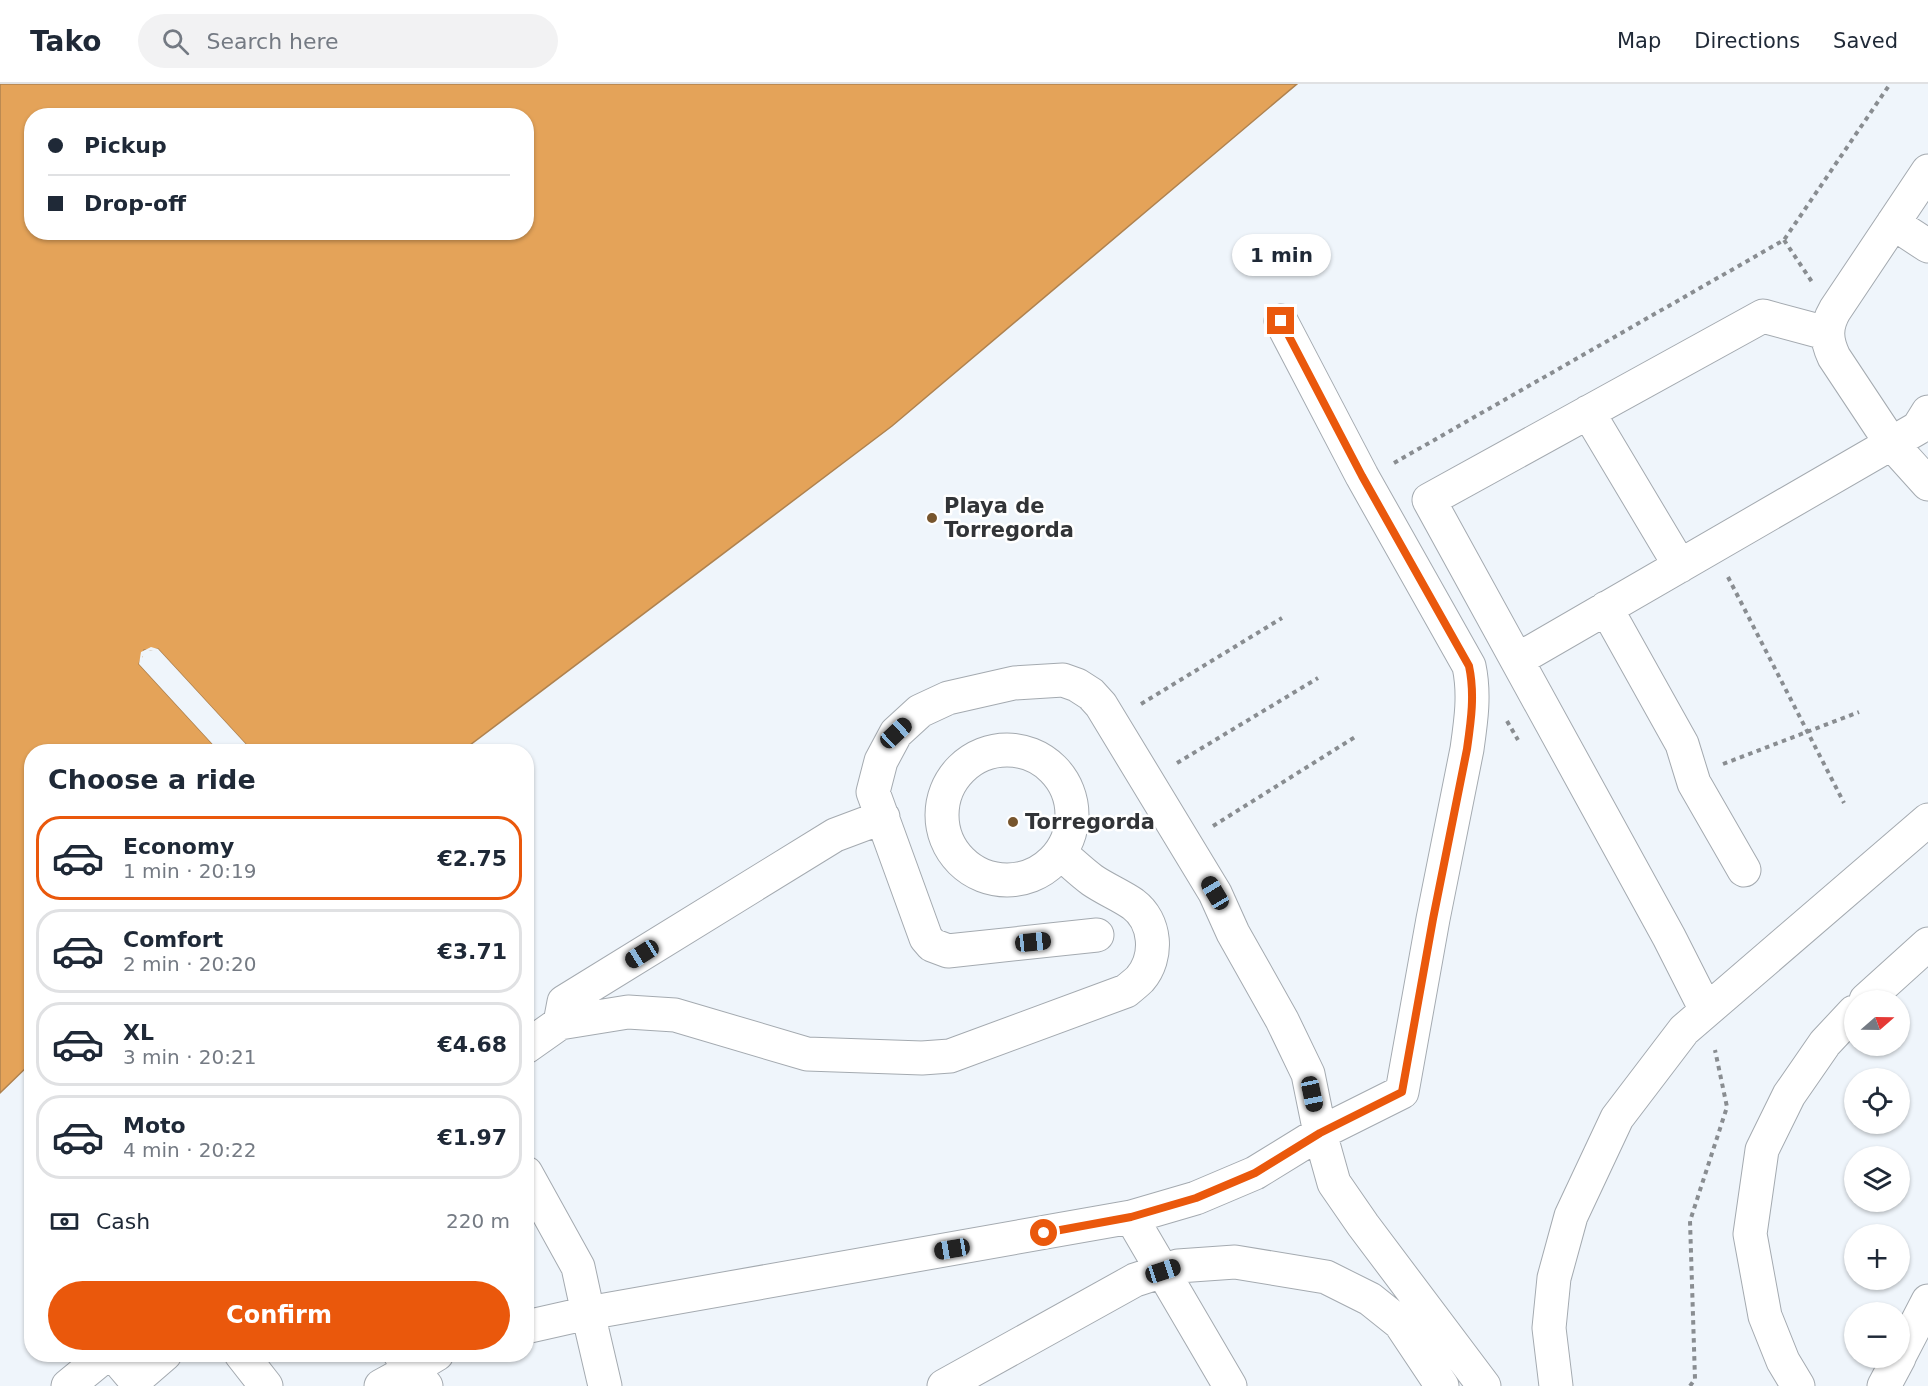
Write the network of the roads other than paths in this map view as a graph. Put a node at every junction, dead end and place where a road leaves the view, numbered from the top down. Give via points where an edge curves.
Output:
1 (1928, 171) edge
2 (1893, 223) junction
3 (1928, 246) edge
4 (1281, 321) dead end
5 (1830, 322) junction
6 (1588, 412) junction
7 (1928, 412) edge
8 (1890, 443) junction
9 (1928, 484) edge
10 (1680, 566) junction
11 (1606, 608) junction
12 (1517, 660) junction
13 (883, 817) junction
14 (1928, 820) edge
15 (1060, 853) dead end
16 (1744, 870) dead end
17 (1097, 935) dead end
18 (1928, 944) edge
19 (1877, 990) edge
20 (1706, 1010) junction
21 (560, 1023) junction
22 (1844, 1023) edge
23 (534, 1041) edge
24 (1320, 1133) junction
25 (534, 1188) edge
26 (1131, 1217) junction
27 (1163, 1271) junction
28 (1928, 1301) edge
29 (588, 1312) junction
30 (534, 1325) edge
31 (1910, 1336) edge
32 (97, 1362) edge
33 (120, 1362) edge
34 (156, 1362) edge
35 (247, 1362) edge
36 (419, 1366) edge
37 (1893, 1368) edge
38 (68, 1386) edge
39 (266, 1386) edge
40 (381, 1386) edge
41 (605, 1386) edge
42 (944, 1386) edge
43 (1230, 1386) edge
44 (1442, 1386) edge
45 (1484, 1386) edge
46 (1556, 1386) edge
47 (1798, 1386) edge
48 (1884, 1386) edge

1 - 2 main road
2 - 3 main road
2 - 5 main road
4 - 24 main road via 1362,476 1469,666 1473,685 1467,749 1402,1092
5 - 6 main road via 1763,316
5 - 8 main road via 1828,346
6 - 10 main road
6 - 12 main road via 1429,500
7 - 8 main road via 1918,428
8 - 9 main road
8 - 10 main road
10 - 11 main road
11 - 12 main road
11 - 16 main road via 1682,744 1691,776
12 - 20 main road
13 - 17 main road via 922,930 932,945 948,951
13 - 21 main road via 836,835 564,1002
13 - 24 main road via 873,792 881,761 896,733 920,711 948,698 1014,683 1063,680 1091,694 1112,722 1215,893 1282,1020 1308,1074
14 - 20 main road
15 - 21 main road via 1093,881 1142,912 1153,939 1148,966 1126,991 950,1056 807,1054 675,1015 628,1012
18 - 19 main road
20 - 46 main road via 1684,1030 1617,1118 1570,1215 1554,1278 1550,1328
21 - 23 main road
22 - 47 main road via 1789,1095 1762,1150 1750,1234 1765,1316
24 - 26 main road via 1255,1173 1196,1198
24 - 45 main road via 1334,1183
25 - 29 main road via 578,1268
26 - 27 main road
26 - 29 main road
27 - 42 main road via 1135,1280
27 - 43 main road
27 - 44 main road via 1178,1266 1235,1262 1326,1276 1370,1299 1400,1323
28 - 31 main road
29 - 30 main road
29 - 41 main road
32 - 38 main road
33 - 34 main road via 135,1380
35 - 39 main road
36 - 40 main road
37 - 48 main road

